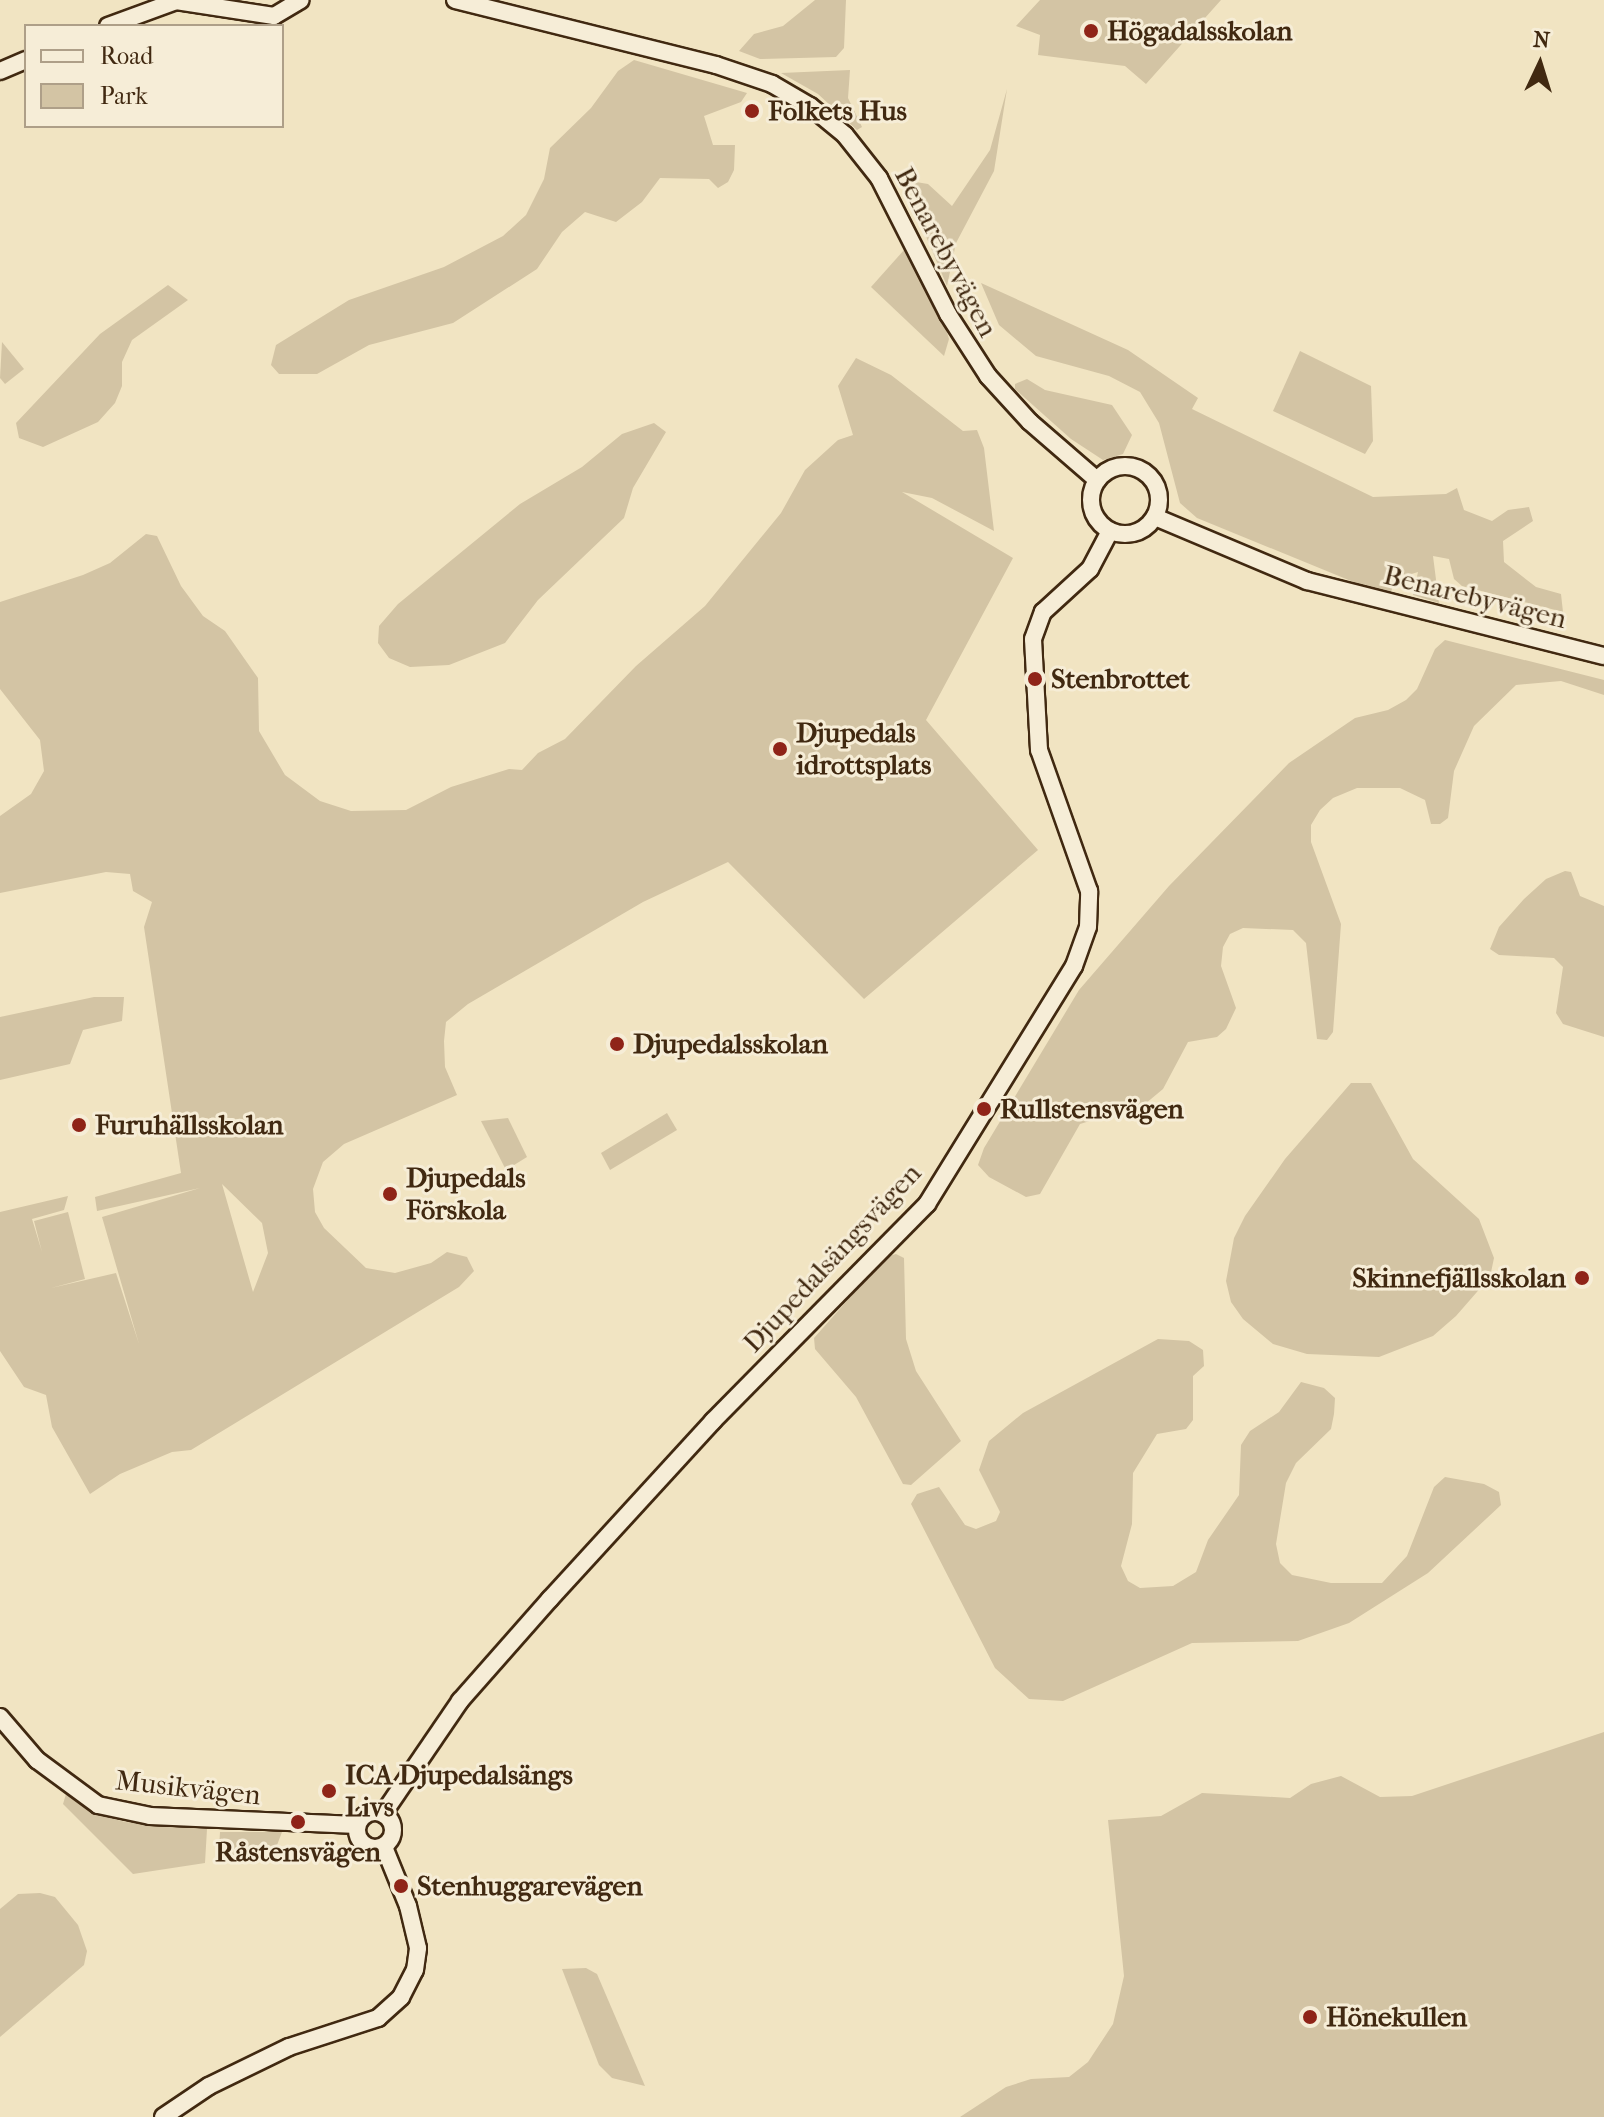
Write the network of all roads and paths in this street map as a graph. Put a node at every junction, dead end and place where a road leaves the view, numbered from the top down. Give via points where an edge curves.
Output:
1 (301, 0) edge
2 (455, 0) edge
3 (113, 24) edge
4 (24, 61) edge
5 (0, 71) edge
6 (1097, 480) junction
7 (1155, 517) junction
8 (1110, 531) junction
9 (1604, 656) edge
10 (0, 1717) edge
11 (383, 1814) junction
12 (357, 1825) junction
13 (384, 1847) junction
14 (163, 2117) edge

1 - 3 street via 274,16 176,1
2 - 6 street, Benarebyvägen via 716,65 772,84 810,106 845,135 892,198 948,314 979,364 1030,422
4 - 5 street
6 - 7 street via 1115,467 1141,470 1159,491
6 - 8 street via 1092,507
7 - 8 street via 1135,533
7 - 9 street, Benarebyvägen via 1307,581
8 - 11 street, Djupedalsängsvägen via 1090,569 1043,612 1033,639 1039,750 1089,891 1088,927 1074,966 927,1204 713,1421 550,1599 451,1712
10 - 12 street, Musikvägen via 37,1760 98,1805 150,1816
11 - 12 street, Musikvägen via 369,1813
11 - 13 street via 393,1828
12 - 13 street via 363,1845
13 - 14 street via 418,1948 415,1970 401,1997 378,2018 289,2047 209,2086

